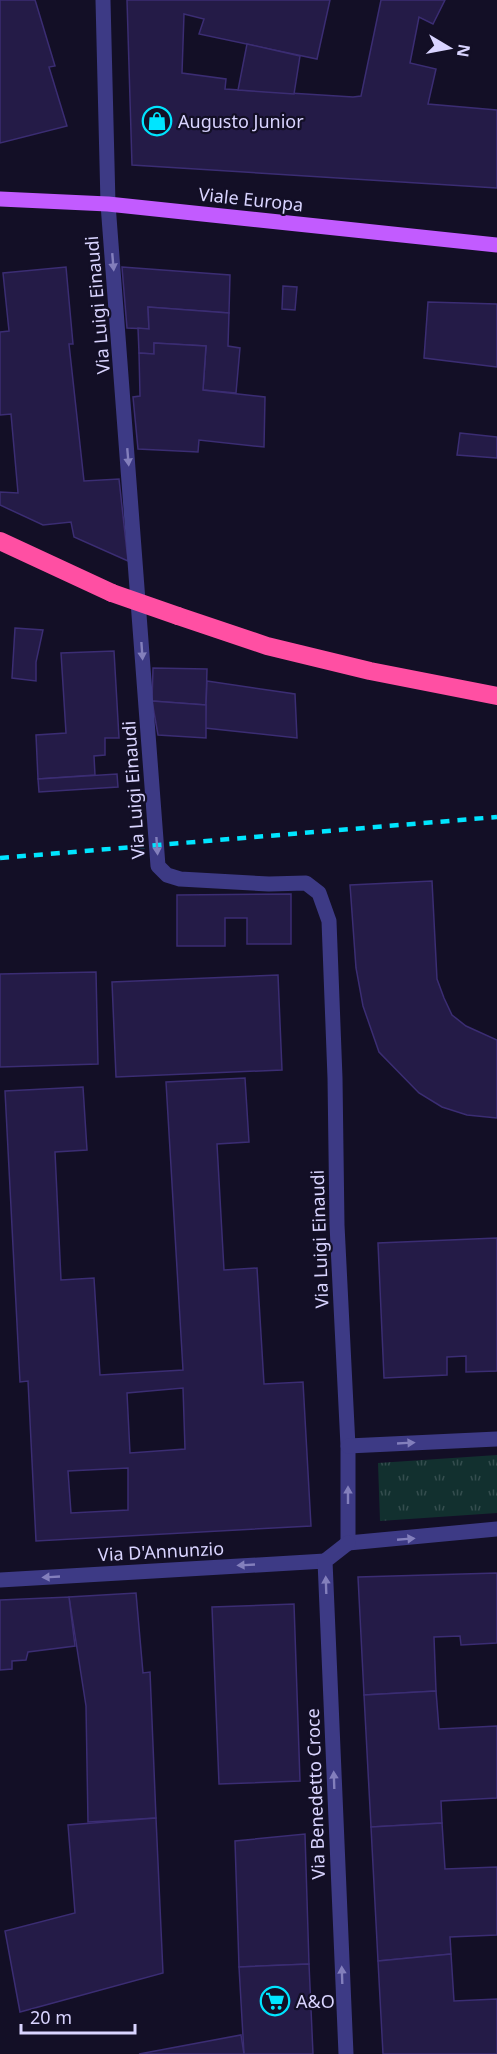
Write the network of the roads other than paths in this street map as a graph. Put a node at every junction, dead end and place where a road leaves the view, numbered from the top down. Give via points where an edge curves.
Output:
1 (103, 0) edge
2 (0, 199) edge
3 (108, 204) junction
4 (497, 245) edge
5 (0, 541) edge
6 (497, 696) edge
7 (497, 1439) edge
8 (348, 1446) junction
9 (497, 1529) edge
10 (348, 1543) junction
11 (325, 1561) junction
12 (0, 1580) edge
13 (346, 2054) edge

1 - 3 street
2 - 3 main road, Viale Europa
3 - 4 main road, Viale Europa
3 -> 8 street, Via Luigi Einaudi via 158,866 167,875 180,879 306,883 320,893 329,921
5 - 6 highway, bridge via 112,592 278,649
8 -> 7 street
10 -> 8 street
10 -> 9 street
10 - 11 street
11 -> 12 street, Via D'Annunzio
13 -> 11 street, Via Benedetto Croce

